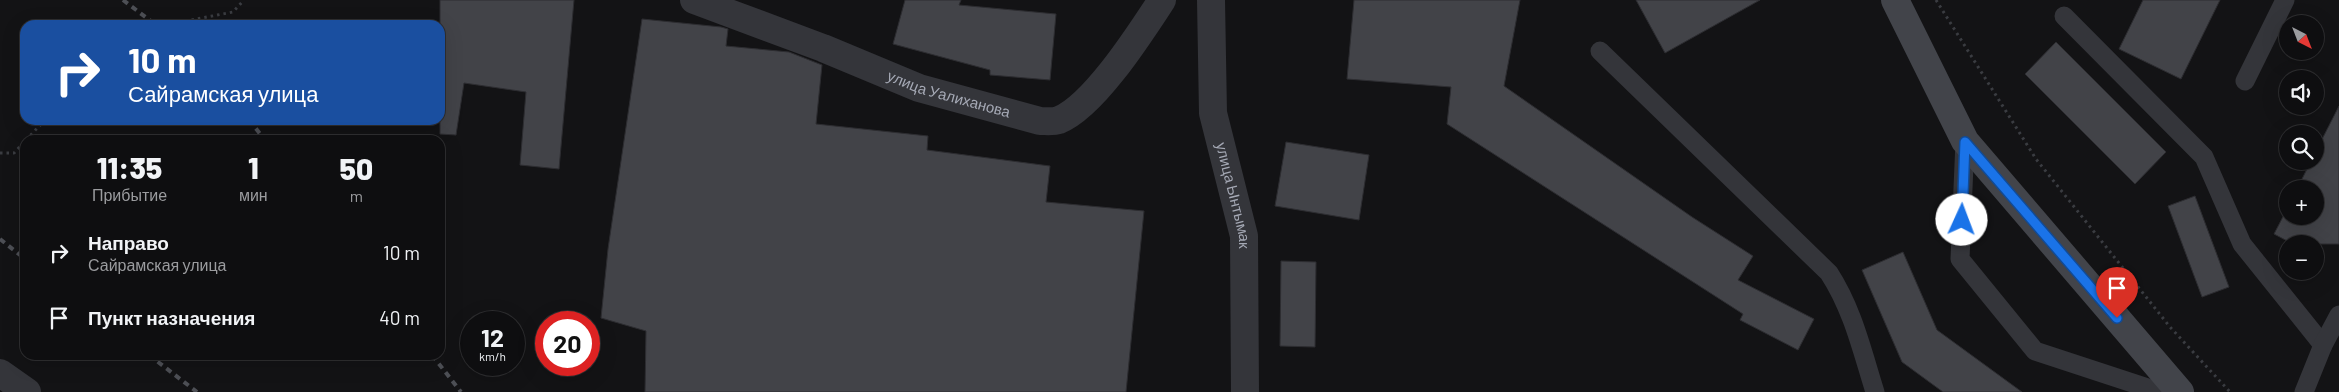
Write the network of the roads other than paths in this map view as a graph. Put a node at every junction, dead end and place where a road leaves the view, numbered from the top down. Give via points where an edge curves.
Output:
1 (694, 0) edge
2 (1162, 0) edge
3 (1212, 0) edge
4 (1895, 0) edge
5 (2285, 0) edge
6 (2064, 16) dead end
7 (1600, 51) dead end
8 (2245, 81) dead end
9 (1965, 142) junction
10 (2339, 315) edge
11 (2323, 345) junction
12 (0, 373) edge
13 (2306, 391) edge
14 (27, 392) edge
15 (1245, 392) edge
16 (1875, 392) edge
17 (2160, 392) edge
18 (2180, 392) edge

1 - 2 street, улица Уалиханова via 919,88 1040,121 1057,121 1075,112 1103,81
3 - 15 street, улица Ынтымак via 1213,113 1244,236
4 - 9 main road
5 - 8 lane
6 - 11 lane via 2204,157 2242,244
7 - 16 lane via 1829,273 1854,322
9 - 17 lane via 1960,259 2035,351
9 - 18 main road
10 - 11 lane
11 - 13 lane
12 - 14 street

